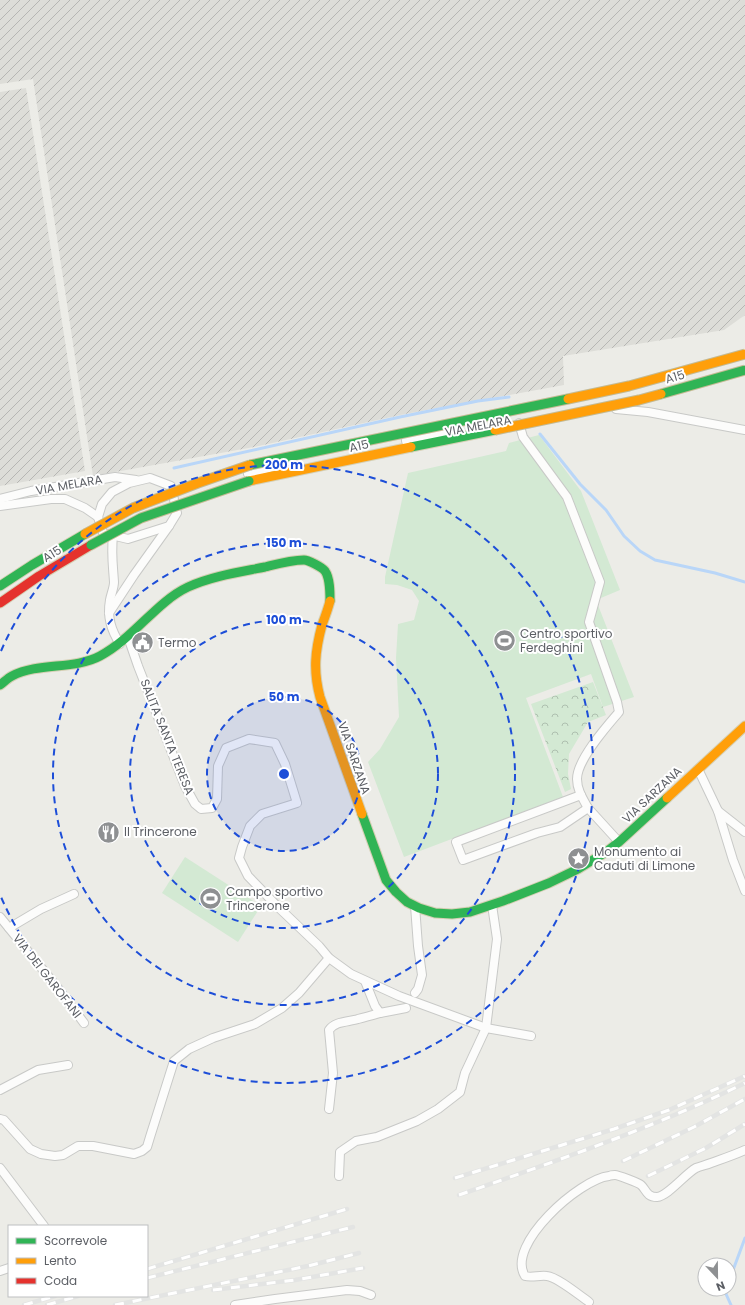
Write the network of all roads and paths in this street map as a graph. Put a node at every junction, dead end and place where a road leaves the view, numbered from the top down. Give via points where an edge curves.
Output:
1 (745, 354) edge
2 (745, 370) edge
3 (517, 418) junction
4 (745, 430) edge
5 (139, 480) junction
6 (213, 485) junction
7 (171, 486) junction
8 (0, 499) edge
9 (0, 506) edge
10 (177, 513) junction
11 (98, 517) junction
12 (169, 526) junction
13 (113, 536) junction
14 (0, 586) edge
15 (0, 603) edge
16 (109, 614) junction
17 (128, 637) junction
18 (120, 644) junction
19 (0, 685) edge
20 (745, 726) edge
21 (698, 769) junction
22 (581, 796) junction
23 (588, 808) junction
24 (718, 811) junction
25 (745, 832) edge
26 (619, 842) junction
27 (745, 891) edge
28 (74, 894) dead end
29 (492, 905) junction
30 (415, 906) junction
31 (0, 917) edge
32 (9, 928) junction
33 (329, 958) junction
34 (365, 981) junction
35 (415, 993) dead end
36 (406, 1008) dead end
37 (380, 1013) junction
38 (84, 1023) dead end
39 (486, 1028) junction
40 (530, 1036) dead end
41 (68, 1065) dead end
42 (0, 1090) edge
43 (329, 1109) dead end
44 (0, 1119) edge
45 (745, 1150) edge
46 (0, 1168) edge
47 (339, 1176) dead end
48 (43, 1225) edge
49 (371, 1295) dead end
50 (589, 1302) dead end
51 (235, 1305) edge

1 - 14 main road, A15 / A15, bridge via 629,386 249,465 133,508
2 - 15 main road, A15 / A15, bridge via 639,400 249,481 141,518 39,576
3 - 4 street, VIA MELARA via 580,406 648,412
3 - 6 street, VIA MELARA via 277,466
3 - 22 street via 523,437 567,497 600,582 589,622 619,712 608,724 579,770 577,780
5 - 7 street via 150,478
5 - 8 street, VIA MELARA via 115,477 31,491
5 - 11 street via 112,492 102,504
6 - 7 street, VIA MELARA via 196,488
6 - 10 street, VIA MELARA
7 - 10 street
9 - 11 street, VIA MELARA via 65,499
10 - 12 street
11 - 13 street via 103,533
12 - 13 street via 128,539
12 - 16 street
13 - 16 street via 111,551 114,584
16 - 18 street via 110,624
17 - 18 main road, VIA SARZANA
17 - 30 main road, VIA SARZANA via 168,600 188,587 211,579 305,560 325,571 330,586 330,602 322,626 316,661 316,681 320,697 386,880 404,901
17 - 33 street, SALITA SANTA TERESA via 185,786 200,809 212,808 217,799 218,766 226,748 249,739 275,743 285,764 296,803 262,814 250,826 239,858 248,876
18 - 19 main road, VIA SARZANA via 98,657 75,664 31,669 11,676
20 - 21 main road, VIA SARZANA
21 - 24 street
21 - 26 main road, VIA SARZANA
22 - 23 street
22 - 23 street via 456,842 463,860 537,832 560,827
23 - 26 street
24 - 25 street
24 - 27 street
26 - 29 main road, VIA SARZANA via 597,859 569,875
28 - 32 street, VIA DEI GAROFANI via 41,909
29 - 30 main road, VIA SARZANA via 458,914 436,914
29 - 39 street via 497,939
30 - 35 street via 422,975
31 - 32 street, VIA DEI GAROFANI
32 - 38 street, VIA DEI GAROFANI
33 - 34 street
33 - 44 street via 282,1008 255,1024 213,1038 174,1061 147,1147 142,1151 134,1154 93,1146 78,1146 63,1156 41,1154 30,1149 4,1120
34 - 37 street
34 - 39 street
36 - 37 street
37 - 43 street via 337,1024 329,1030 333,1073
39 - 40 street
39 - 47 street via 465,1072 460,1092 417,1121 378,1137 356,1141 340,1152
41 - 42 street via 38,1070
45 - 50 street via 696,1168 665,1194 656,1197 646,1193 641,1185 616,1175 607,1176 572,1194 546,1218 534,1231 526,1248 521,1261 522,1272 525,1276 547,1276 557,1279
46 - 48 street
49 - 51 street via 347,1290

